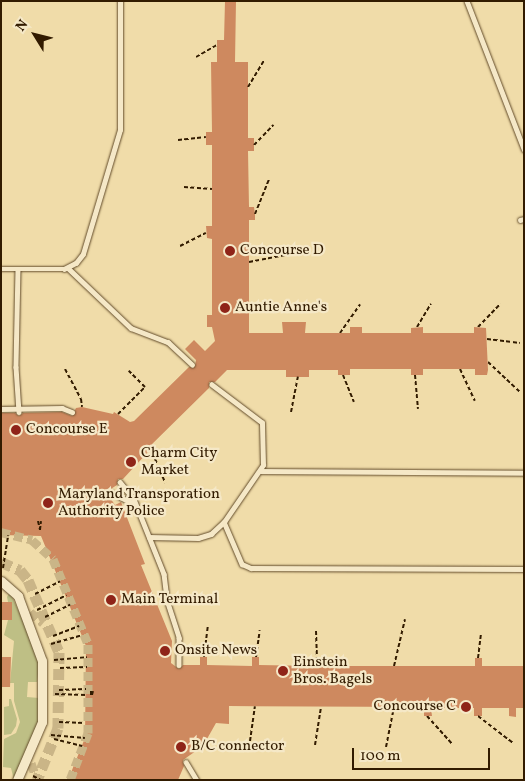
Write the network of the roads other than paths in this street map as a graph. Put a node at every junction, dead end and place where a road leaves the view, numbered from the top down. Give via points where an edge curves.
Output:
1 (120, 1) edge
2 (467, 1) edge
3 (524, 149) edge
4 (68, 268) junction
5 (1, 269) edge
6 (18, 269) junction
7 (192, 364) dead end
8 (212, 385) dead end
9 (1, 409) edge
10 (20, 410) junction
11 (72, 412) dead end
12 (260, 471) junction
13 (524, 473) edge
14 (120, 482) dead end
15 (110, 492) dead end
16 (137, 505) junction
17 (224, 522) junction
18 (149, 537) junction
19 (524, 569) edge
20 (1, 581) edge
21 (11, 588) junction
22 (34, 611) tunnel mouth
23 (179, 665) dead end
24 (41, 727) junction
25 (186, 762) dead end
26 (31, 763) tunnel mouth
27 (18, 780) edge
28 (197, 780) edge

1 - 4 lane via 120,133 84,252
2 - 3 lane
4 - 6 lane
4 - 7 lane via 133,329 168,342
5 - 6 lane
6 - 10 lane via 16,369
8 - 12 lane via 263,425 264,456
9 - 10 lane
10 - 11 lane via 65,408
12 - 13 lane
12 - 17 lane
14 - 16 lane
15 - 16 lane
16 - 18 lane
17 - 18 lane via 203,537
17 - 19 lane via 242,564 251,568
18 - 23 lane via 164,574 177,630
20 - 21 street
21 - 22 street via 20,592
21 - 24 street via 18,596 42,656
24 - 26 street
24 - 27 street
25 - 28 lane

